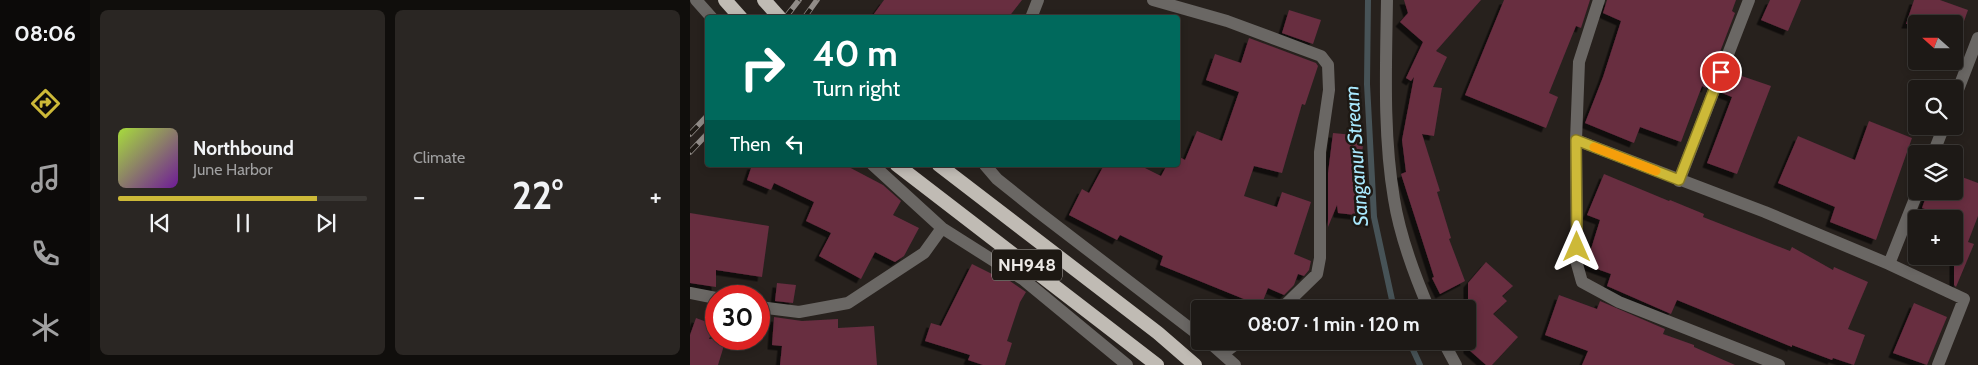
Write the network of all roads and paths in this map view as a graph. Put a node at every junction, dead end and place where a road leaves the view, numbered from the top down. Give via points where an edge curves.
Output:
1 (696, 0) edge
2 (725, 0) edge
3 (764, 0) edge
4 (1038, 0) edge
5 (1153, 0) edge
6 (1387, 0) edge
7 (1599, 0) edge
8 (1749, 0) edge
9 (709, 15) edge
10 (738, 15) edge
11 (777, 15) edge
12 (1032, 15) edge
13 (1978, 38) edge
14 (1962, 80) edge
15 (1576, 140) junction
16 (875, 167) edge
17 (900, 167) edge
18 (943, 167) edge
19 (987, 167) edge
20 (1679, 180) junction
21 (1915, 200) edge
22 (942, 228) junction
23 (1890, 264) junction
24 (690, 293) edge
25 (705, 296) edge
26 (1290, 300) edge
27 (1425, 300) edge
28 (770, 308) edge
29 (1191, 329) edge
30 (1220, 350) edge
31 (1228, 350) edge
32 (1448, 350) edge
33 (1224, 353) junction
34 (1127, 365) edge
35 (1157, 365) edge
36 (1195, 365) edge
37 (1235, 365) edge
38 (1456, 365) edge
39 (1778, 365) edge
40 (1938, 365) edge

1 - 9 street
2 - 10 highway
3 - 11 highway
4 - 12 street
5 - 26 street via 1226,21 1321,56 1328,65 1329,90 1320,152 1318,274
6 - 27 street via 1386,136 1394,200 1412,269
7 - 15 street via 1579,62
8 - 20 street
13 - 14 street
15 - 20 street
15 - 39 street via 1577,264 1582,282 1619,302
16 - 22 street
17 - 35 highway, NH948
18 - 36 highway, NH948
19 - 29 street via 1036,210
20 - 23 street
21 - 23 street
22 - 28 street via 924,253 848,303 799,312
22 - 34 street via 1024,280
23 - 40 street via 1964,299
24 - 25 street
30 - 33 street
31 - 33 street
32 - 38 street
33 - 37 street

